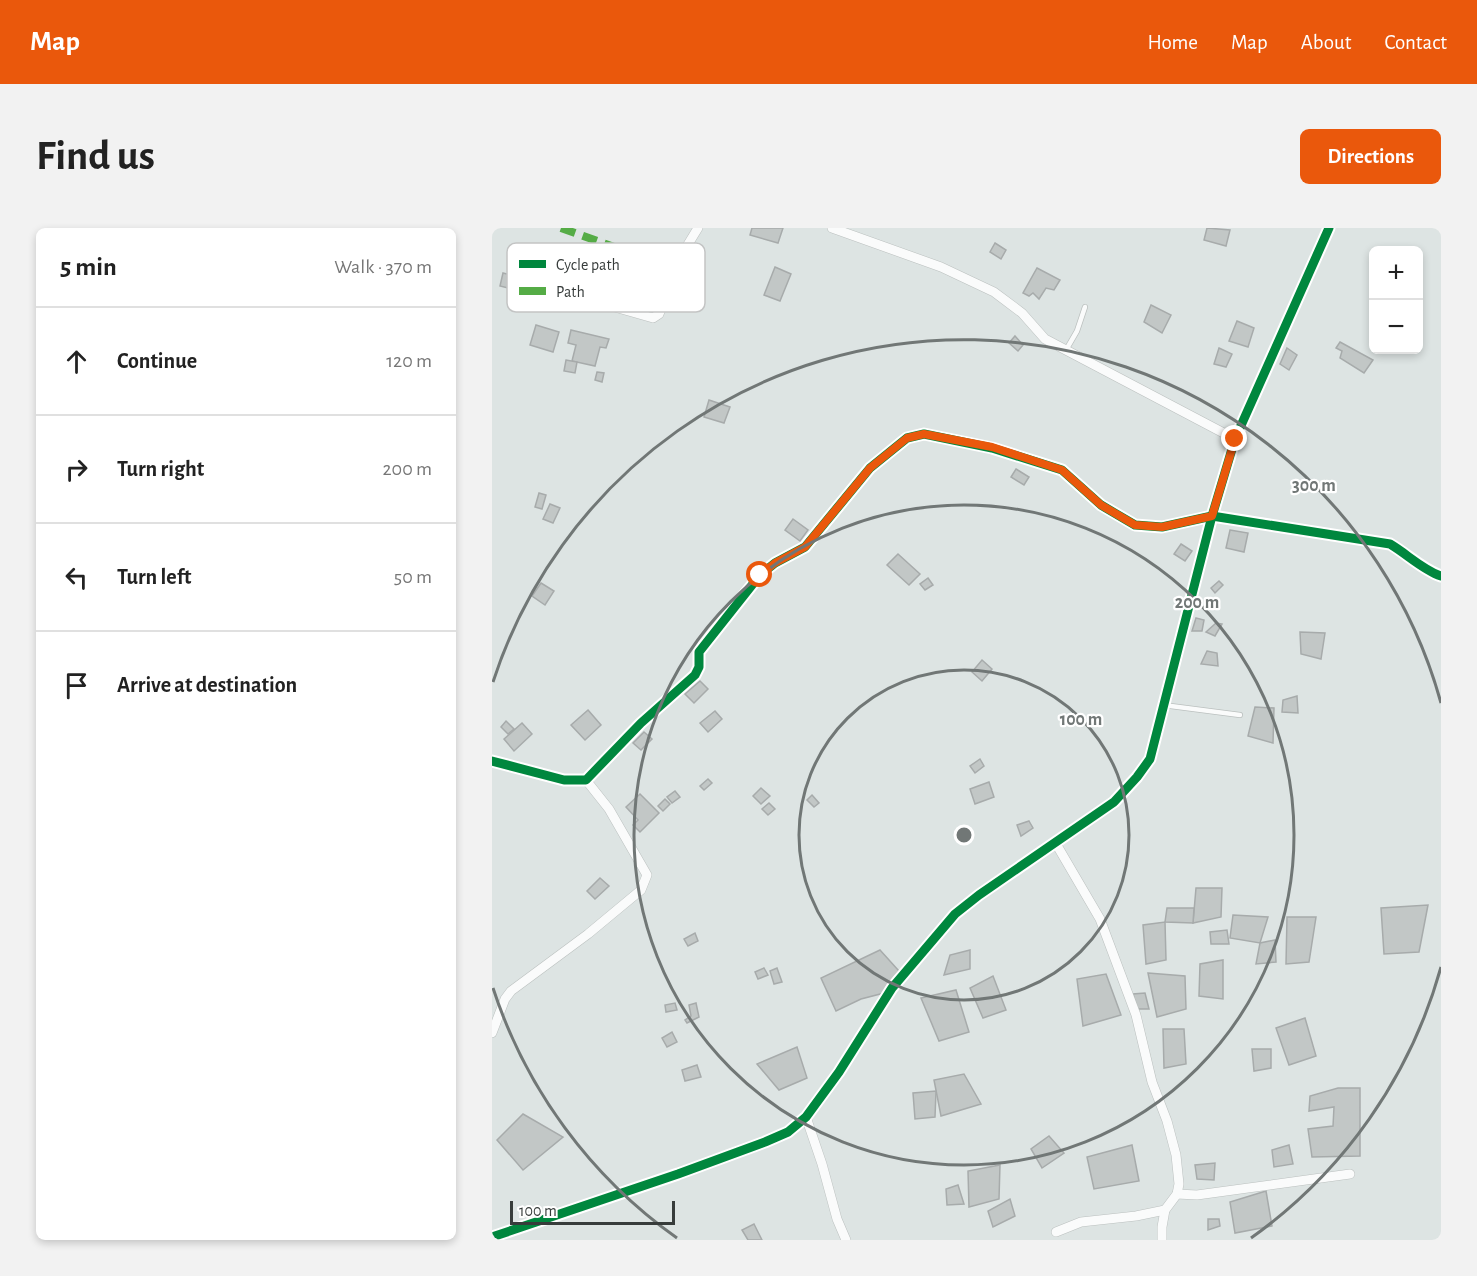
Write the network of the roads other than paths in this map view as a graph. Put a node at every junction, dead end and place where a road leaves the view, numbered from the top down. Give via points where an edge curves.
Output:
1 (698, 228) edge
2 (832, 228) edge
3 (1329, 228) edge
4 (689, 243) edge
5 (1085, 307) dead end
6 (632, 312) edge
7 (660, 312) edge
8 (1066, 350) junction
9 (1235, 439) junction
10 (1212, 516) junction
11 (1441, 576) edge
12 (1163, 705) junction
13 (1240, 715) dead end
14 (492, 761) edge
15 (586, 780) junction
16 (1054, 842) junction
17 (492, 1034) edge
18 (806, 1117) junction
19 (1350, 1174) dead end
20 (1177, 1194) junction
21 (1165, 1210) junction
22 (1056, 1232) dead end
23 (492, 1238) edge
24 (846, 1240) edge
25 (1162, 1240) edge

1 - 4 street
2 - 8 street via 941,267 994,292 1022,313 1045,339
3 - 9 street
5 - 8 lane
6 - 7 street via 653,318
8 - 9 street
9 - 10 street
10 - 11 street via 1390,544
10 - 12 street
10 - 15 street via 1162,527 1135,525 1101,505 1062,470 992,447 924,434 907,438 870,468 805,547 760,575 699,652 695,675
12 - 13 lane
12 - 16 street via 1150,759 1137,777 1114,802
14 - 15 street via 564,780
15 - 17 street via 609,808 647,875 642,890 511,991
16 - 18 street via 979,895 938,931 892,988
16 - 20 street via 1100,919 1136,1015 1152,1082 1176,1155
18 - 23 street via 782,1136
18 - 24 street
19 - 20 street via 1197,1196
20 - 21 street
21 - 22 street via 1081,1222
21 - 25 street

